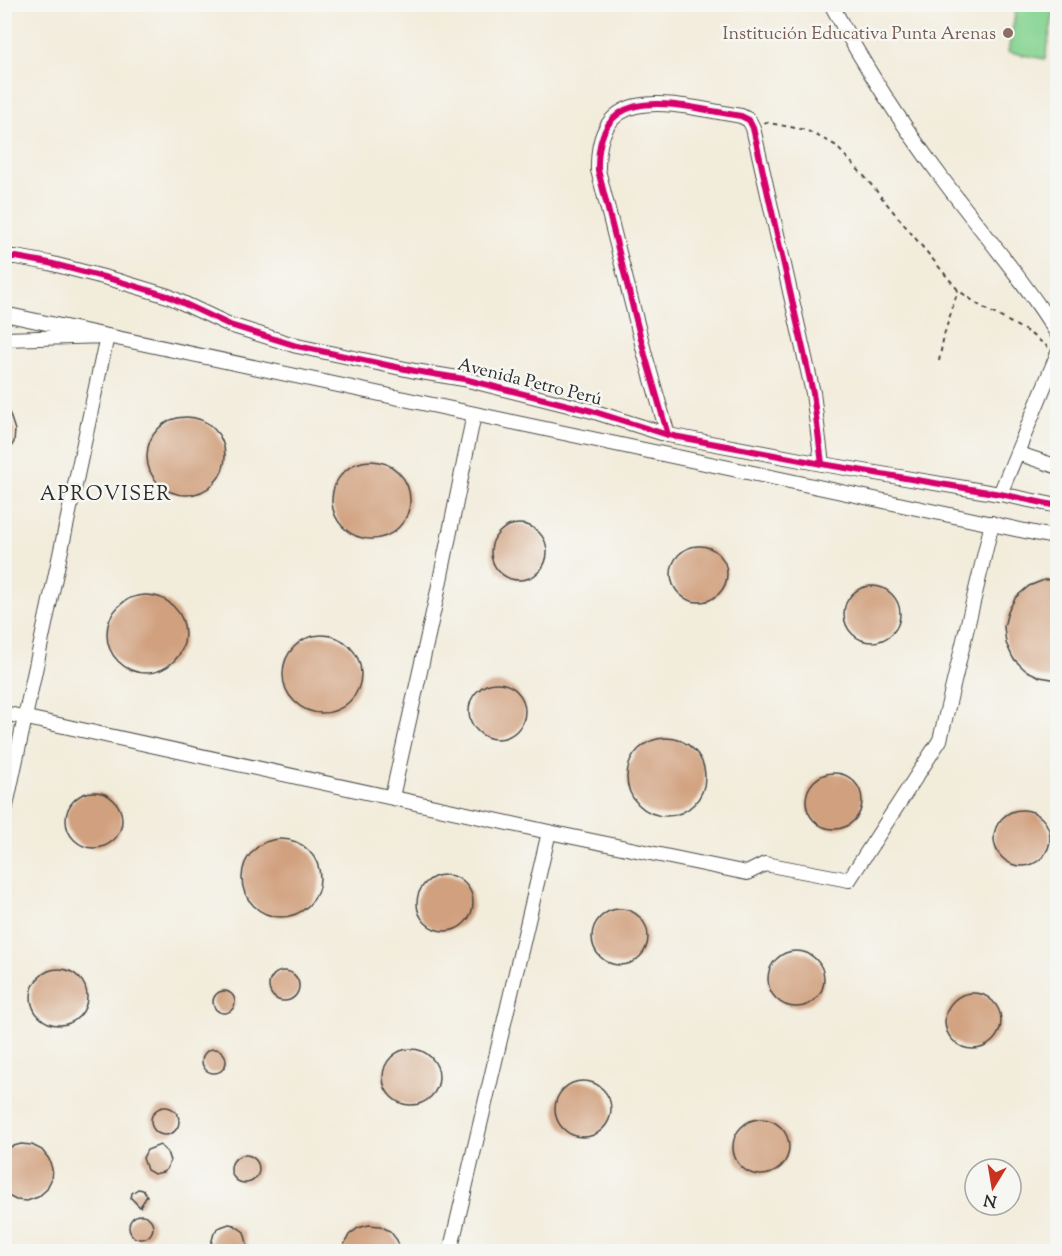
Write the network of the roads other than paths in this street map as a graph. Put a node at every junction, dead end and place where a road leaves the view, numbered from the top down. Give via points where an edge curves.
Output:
1 (831, 4) edge
2 (4, 257) edge
3 (4, 314) edge
4 (1058, 335) edge
5 (107, 336) junction
6 (4, 339) edge
7 (1057, 353) edge
8 (474, 414) junction
9 (668, 435) junction
10 (1017, 453) junction
11 (822, 464) junction
12 (1058, 467) edge
13 (1000, 494) junction
14 (1058, 506) edge
15 (992, 523) junction
16 (1058, 537) edge
17 (4, 713) edge
18 (26, 718) junction
19 (392, 797) junction
20 (4, 815) edge
21 (549, 832) junction
22 (450, 1251) edge

1 - 4 street via 907,131
2 - 9 street, Avenida Petro Perú via 49,263 168,296 231,325 297,346 464,379 592,411
3 - 5 street
5 - 6 street
5 - 8 street
5 - 18 street
7 - 10 street
8 - 15 street
8 - 19 street
9 - 11 street, Avenida Petro Perú
9 - 11 street via 598,170 603,131 620,111 639,105 669,106 749,120 794,302 813,393
10 - 12 street
10 - 13 street
11 - 13 street, Avenida Petro Perú
13 - 14 street, Avenida Petro Perú
15 - 16 street
15 - 21 street via 940,740 849,880 765,864 747,873
17 - 18 street
18 - 19 street
18 - 20 street
19 - 21 street
21 - 22 street

